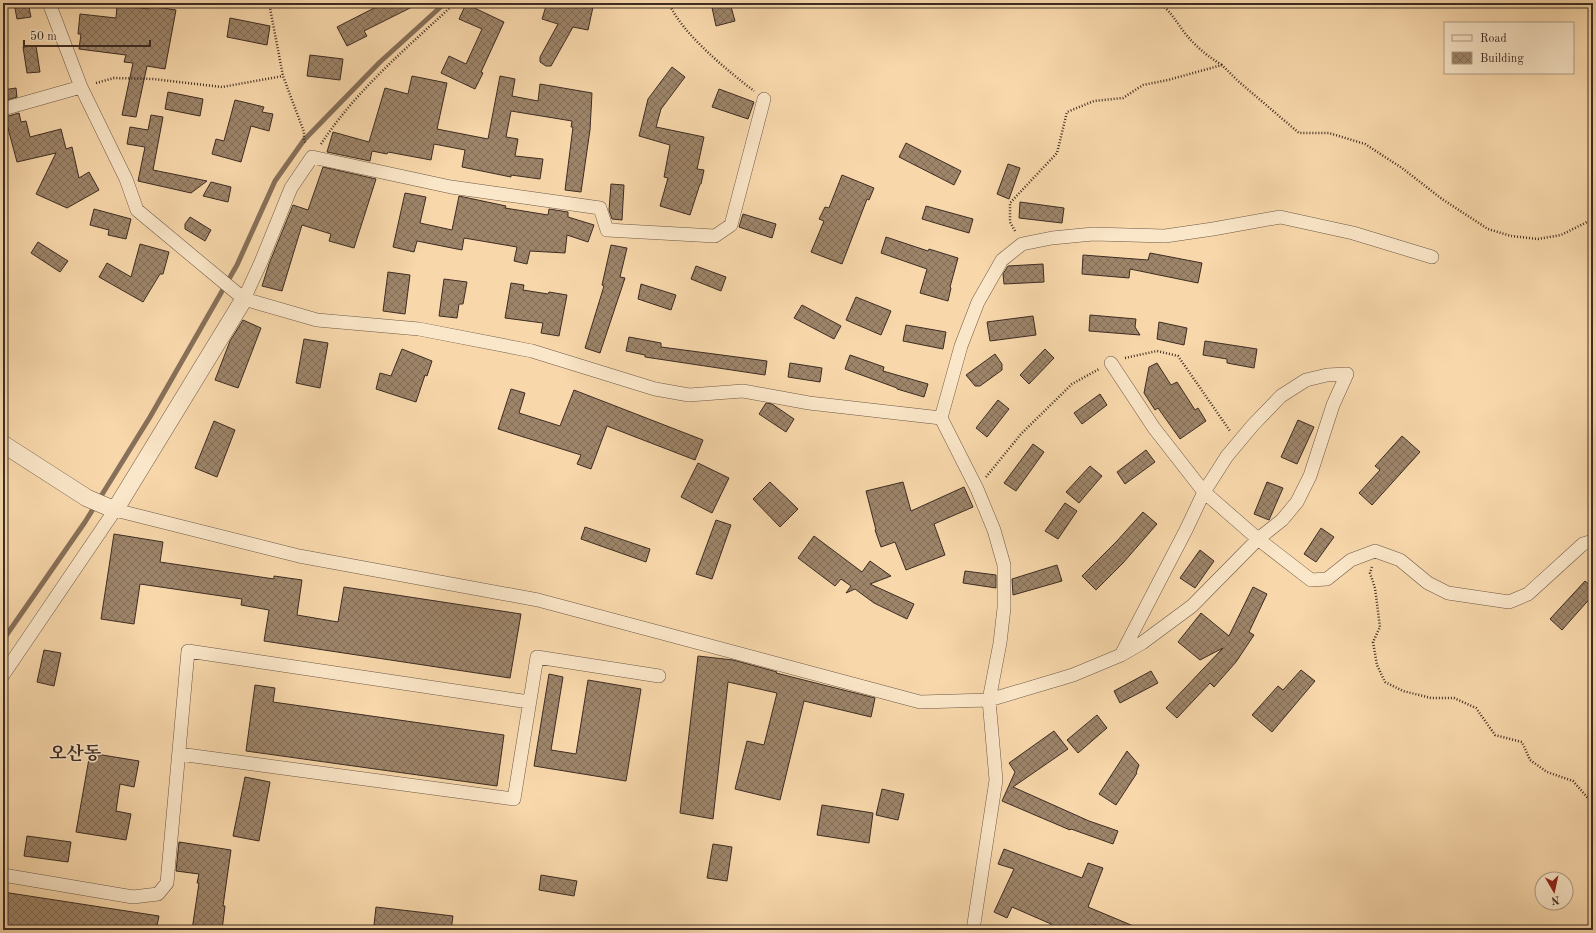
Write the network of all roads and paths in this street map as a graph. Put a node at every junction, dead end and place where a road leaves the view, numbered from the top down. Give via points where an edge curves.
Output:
1 (48, 3) edge
2 (269, 3) edge
3 (455, 3) edge
4 (668, 3) edge
5 (1160, 3) edge
6 (1222, 66) junction
7 (283, 76) junction
8 (81, 87) junction
9 (764, 99) joint
10 (3, 109) edge
11 (312, 157) junction
12 (1593, 219) edge
13 (1022, 244) junction
14 (1432, 257) dead end
15 (244, 299) junction
16 (1111, 363) junction
17 (941, 418) junction
18 (1238, 443) junction
19 (3, 444) edge
20 (976, 489) junction
21 (1204, 492) junction
22 (110, 507) junction
23 (1258, 539) junction
24 (1593, 541) edge
25 (1375, 551) junction
26 (1121, 655) junction
27 (3, 675) edge
28 (659, 676) dead end
29 (989, 700) junction
30 (529, 702) junction
31 (179, 754) junction
32 (1593, 804) edge
33 (3, 875) edge
34 (973, 930) edge

1 - 8 street
2 - 7 path
3 - 11 path via 374,78 337,121
4 - 9 path via 699,45
5 - 6 path via 1170,11 1185,33 1205,54
6 - 12 path via 1299,133 1329,133 1365,144 1488,229 1511,236 1538,239 1561,234
6 - 13 path via 1143,85 1123,98 1094,101 1067,112 1057,153 1010,203 1010,222
7 - 8 path via 222,87 114,78
7 - 11 path
8 - 10 street
8 - 15 street via 126,179 137,210
9 - 11 street via 731,225 715,236 608,230 600,208 451,187
11 - 15 street via 291,188
13 - 14 street via 1094,234 1165,236 1280,217 1353,233
13 - 17 street via 1002,260 978,302 961,346
15 - 17 street via 317,320 419,329 532,351 655,389 689,395 743,391 809,403
15 - 22 street
16 - 18 path via 1157,351 1178,356
16 - 20 path via 1072,384 1021,434
16 - 21 street via 1154,428
17 - 20 street
18 - 21 street
18 - 23 street via 1282,396 1306,380 1347,374 1333,405 1310,476 1297,502 1282,520
19 - 22 street via 87,498
20 - 29 street via 994,530 1004,565 1004,608
21 - 23 street
21 - 26 street
22 - 27 street
22 - 29 street via 299,556 538,600 920,702
23 - 25 street via 1311,580 1327,579 1351,560
23 - 26 street via 1192,606 1142,643
24 - 25 street via 1582,544 1528,594 1508,602 1448,593 1428,583 1400,560
25 - 32 path via 1370,573 1375,588 1380,627 1373,642 1377,665 1385,682 1402,691 1431,698 1454,698 1476,708 1495,735 1522,742 1530,760 1547,772 1573,781
26 - 29 street via 1073,675
28 - 30 street via 537,657
29 - 34 street via 996,780
30 - 31 street via 514,799
30 - 31 street via 188,651
31 - 33 street via 167,883 158,894 133,897

